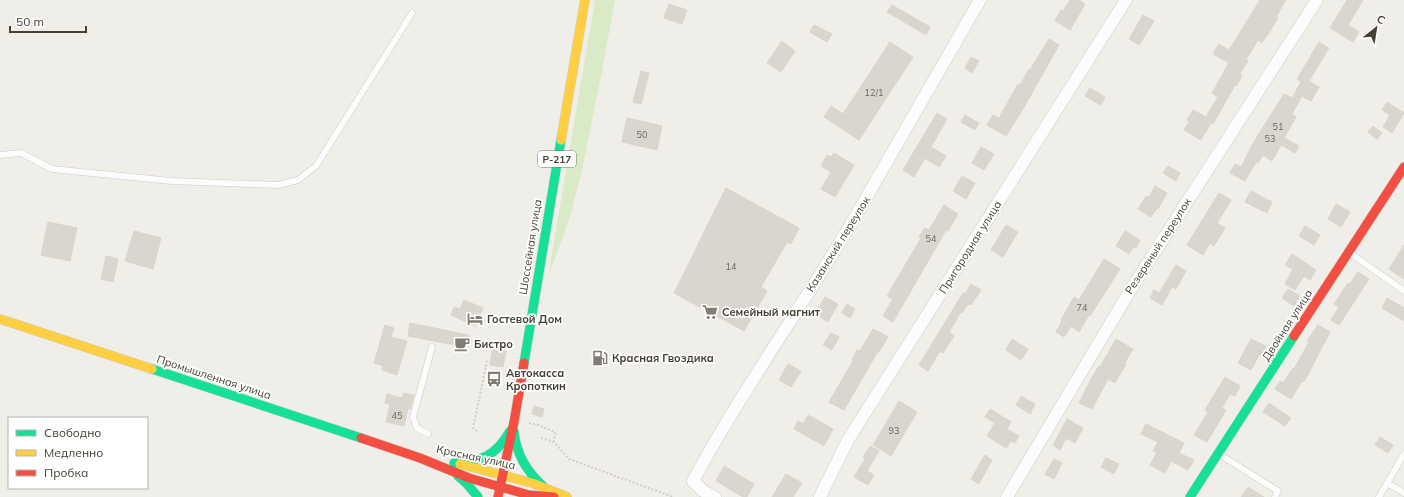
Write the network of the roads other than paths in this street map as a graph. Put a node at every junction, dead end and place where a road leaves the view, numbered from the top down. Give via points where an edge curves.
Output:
1 (585, 0) edge
2 (980, 0) edge
3 (1126, 0) edge
4 (1317, 0) edge
5 (412, 13) dead end
6 (0, 154) edge
7 (1404, 167) edge
8 (1348, 252) junction
9 (1404, 291) edge
10 (0, 319) edge
11 (432, 347) dead end
12 (514, 422) junction
13 (428, 434) dead end
14 (1217, 453) junction
15 (1404, 454) edge
16 (420, 458) joint
17 (453, 467) junction
18 (503, 475) junction
19 (1387, 483) junction
20 (500, 487) junction
21 (546, 488) junction
22 (1404, 493) edge
23 (526, 496) edge
24 (478, 497) edge
25 (498, 497) edge
26 (554, 497) edge
27 (567, 497) edge
28 (715, 497) edge
29 (820, 497) edge
30 (1007, 497) edge
31 (1190, 497) edge
32 (1274, 497) edge
33 (1378, 497) edge

1 - 12 main road, Шоссейная улица / Р-217
2 - 28 street, Казанский переулок via 852,224 783,330 693,481 703,491
3 - 29 street, Пригородная улица via 848,440
4 - 30 street, Резервный переулок via 1131,289
5 - 6 lane via 316,166 298,180 278,185 172,181 52,169 21,154
7 - 8 main road, Двойная улица
8 - 9 lane
8 - 14 main road, Двойная улица
10 - 16 main road, Промышленная улица
11 - 13 lane via 413,417 417,428
12 - 17 main road via 505,441 497,450 476,461
12 - 18 main road, Шоссейная улица / Р-217
12 - 21 main road via 518,454 534,478
14 - 31 main road, Двойная улица
14 - 32 lane via 1278,491
15 - 19 lane
16 - 17 main road, Красная улица
17 - 18 main road, Красная улица via 472,466
17 - 20 main road, Красная улица via 468,478
17 - 24 main road
18 - 20 main road, Шоссейная улица / Р-217
18 - 21 main road, Красная улица
19 - 22 lane
19 - 33 lane
20 - 23 main road, Красная улица
20 - 25 main road, Шоссейная улица / Р-217
21 - 27 main road, Красная улица
23 - 26 main road, Красная улица

